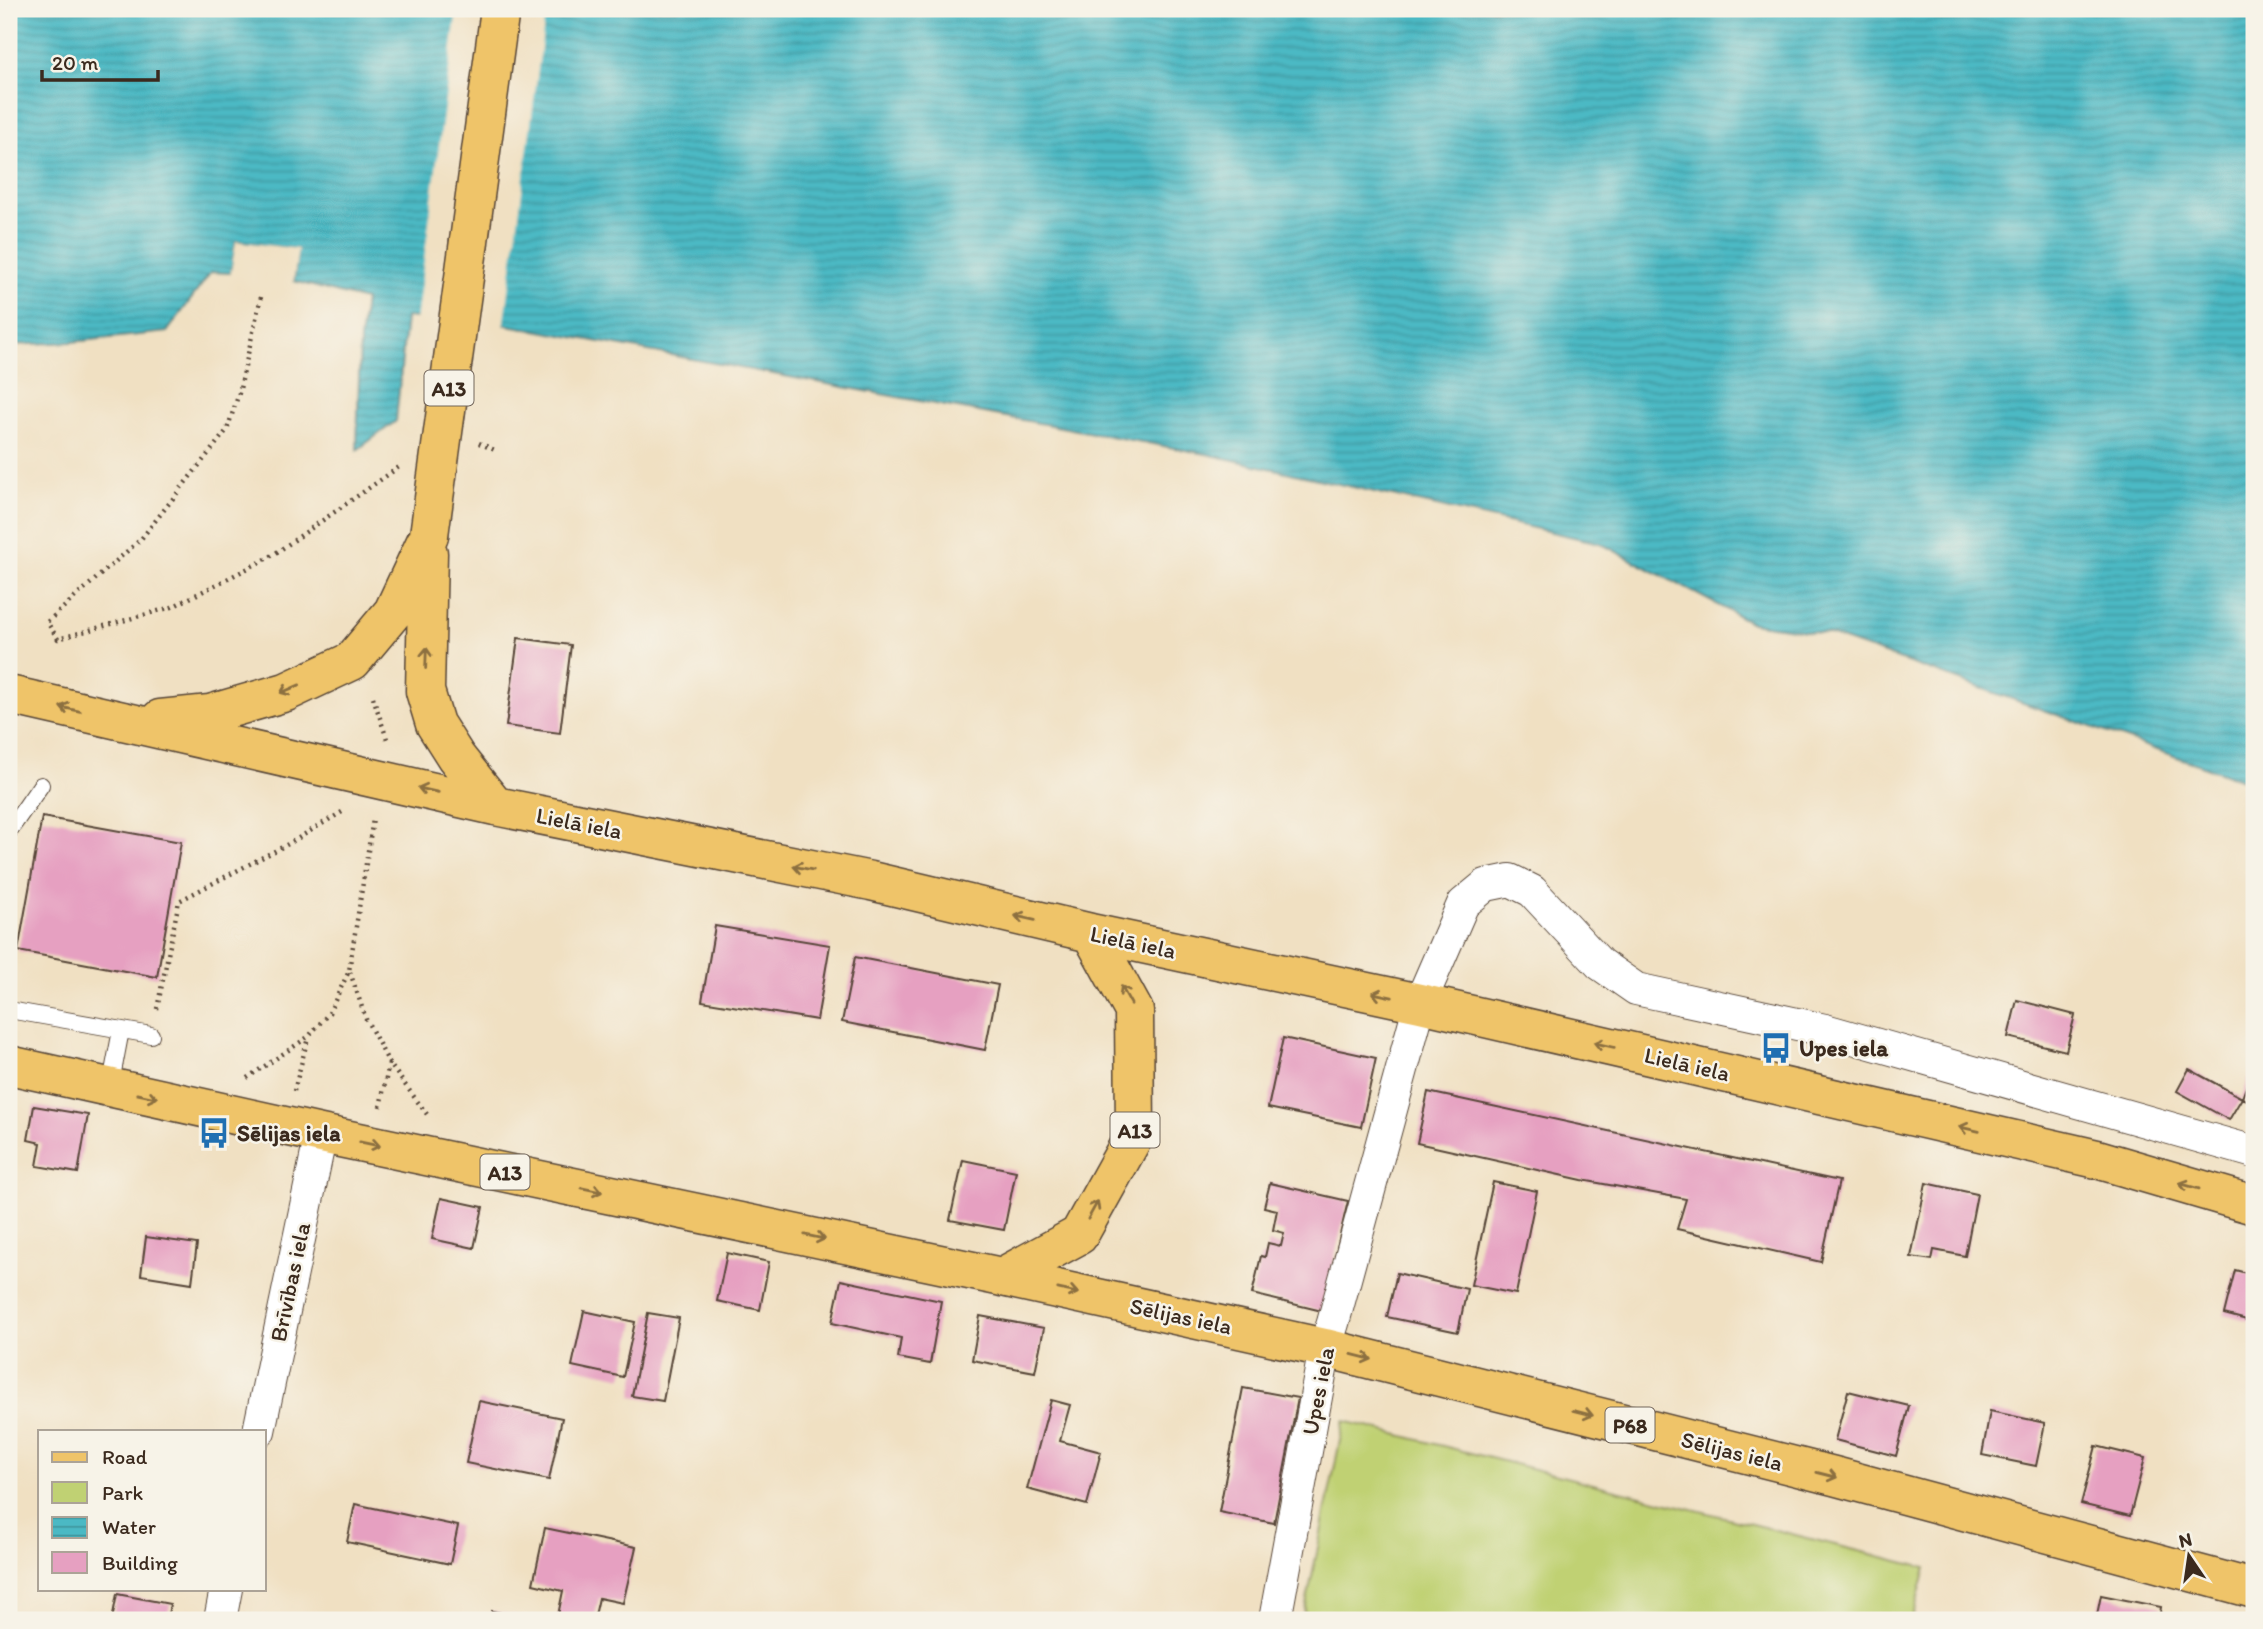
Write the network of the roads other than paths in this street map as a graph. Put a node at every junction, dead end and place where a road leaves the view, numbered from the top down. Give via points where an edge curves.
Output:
1 (500, 9) edge
2 (429, 535) junction
3 (9, 695) edge
4 (131, 722) junction
5 (41, 785) dead end
6 (495, 806) junction
7 (9, 831) edge
8 (1091, 933) junction
9 (1420, 1003) junction
10 (9, 1010) edge
11 (121, 1030) junction
12 (151, 1035) road end
13 (9, 1065) edge
14 (110, 1088) junction
15 (321, 1134) junction
16 (2254, 1152) edge
17 (2254, 1205) edge
18 (1002, 1277) junction
19 (1325, 1348) junction
20 (259, 1430) edge
21 (226, 1590) edge
22 (2254, 1590) edge
23 (220, 1620) edge
24 (1275, 1620) edge

1 - 2 main road, A13, bridge
2 -> 4 main road, A13 via 393,612 352,661 286,692 210,714
6 -> 2 main road, A13 via 435,724 425,691
4 -> 3 main road, Lielā iela / A13
6 -> 4 main road, Lielā iela
5 - 7 lane
8 -> 6 main road, Lielā iela via 871,881
9 -> 8 main road, Lielā iela
18 -> 8 main road, A13 via 1079,1235 1135,1134 1134,1011
9 - 16 street, Upes iela via 1463,904 1486,885 1510,880 1532,891 1600,964 1636,989 1825,1030
17 -> 9 main road, Lielā iela via 2097,1159
9 - 19 street, Upes iela
10 - 11 lane
11 - 12 lane
11 - 14 lane
13 - 14 main road, Sēlijas iela / A13
14 -> 15 main road, Sēlijas iela / A13
15 -> 18 main road, Sēlijas iela / A13
15 - 20 street, Brīvības iela
18 -> 19 main road, Sēlijas iela / P68
19 -> 22 main road, Sēlijas iela / P68 via 1835,1476
19 - 24 street, Upes iela
21 - 23 street

